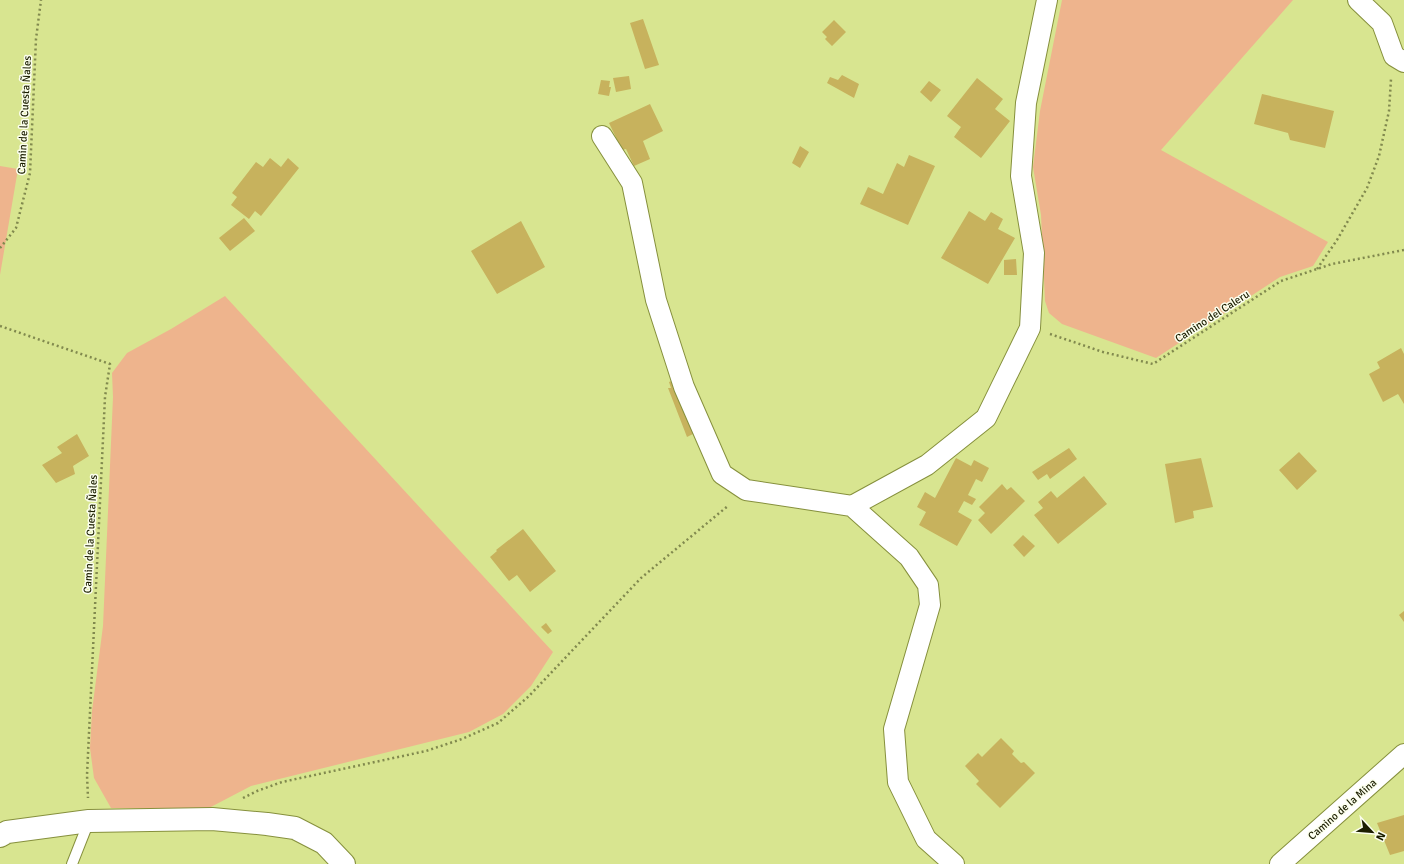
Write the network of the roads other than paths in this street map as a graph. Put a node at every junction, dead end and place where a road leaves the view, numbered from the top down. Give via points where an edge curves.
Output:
1 (1047, 0) edge
2 (1358, 0) edge
3 (1399, 59) edge
4 (602, 136) dead end
5 (852, 506) junction
6 (1404, 754) edge
7 (89, 821) junction
8 (0, 836) edge
9 (72, 864) edge
10 (344, 864) edge
11 (954, 864) edge
12 (1280, 864) edge

1 - 5 street via 1026,103 1021,176 1034,253 1030,328 986,418 927,465
2 - 3 street via 1382,23
4 - 5 street via 632,183 656,300 684,387 722,474 746,490
5 - 11 street via 909,557 928,585 930,605 894,730 898,782 926,839
6 - 12 street, Camino de la Mina
7 - 8 street via 7,832
7 - 9 lane
7 - 10 street via 212,819 295,828 324,843

